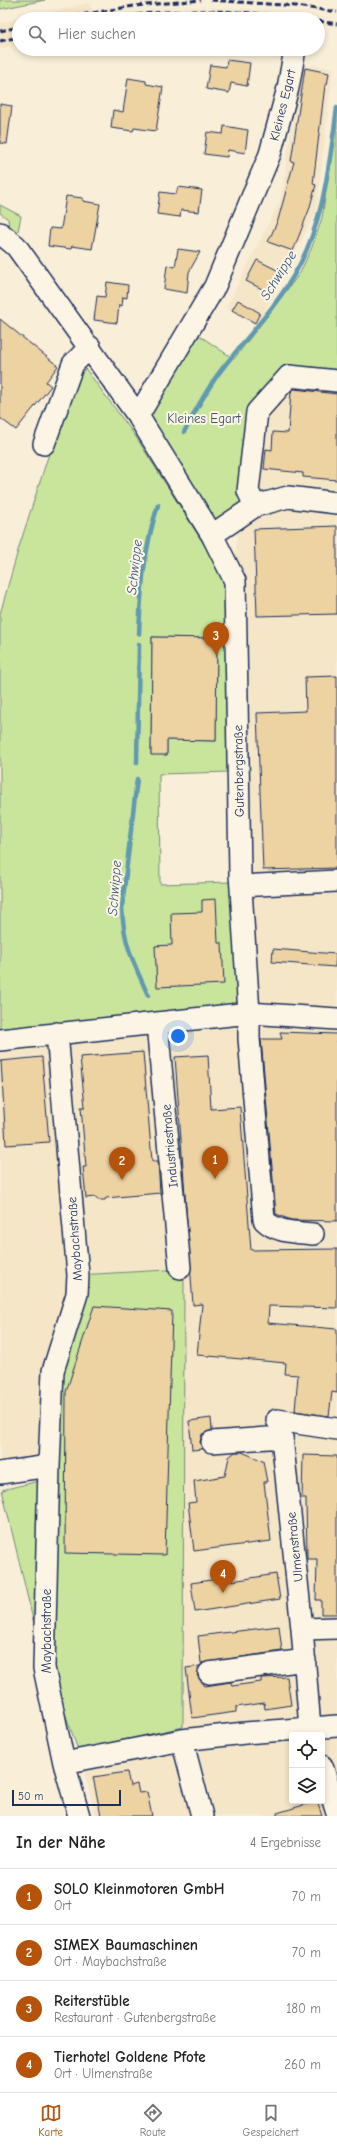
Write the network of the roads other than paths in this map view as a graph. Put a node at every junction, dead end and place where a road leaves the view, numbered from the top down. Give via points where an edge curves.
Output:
1 (294, 56) edge
2 (0, 233) edge
3 (90, 348) junction
4 (337, 381) edge
5 (138, 416) junction
6 (44, 444) dead end
7 (337, 502) edge
8 (255, 506) junction
9 (212, 535) junction
10 (337, 881) edge
11 (241, 886) junction
12 (249, 1013) junction
13 (337, 1019) edge
14 (158, 1024) junction
15 (57, 1033) junction
16 (0, 1040) edge
17 (313, 1234) dead end
18 (180, 1268) dead end
19 (277, 1420) dead end
20 (337, 1429) edge
21 (212, 1442) dead end
22 (49, 1466) junction
23 (0, 1473) edge
24 (337, 1628) edge
25 (302, 1629) junction
26 (305, 1660) junction
27 (209, 1673) dead end
28 (337, 1726) edge
29 (311, 1731) edge
30 (182, 1740) junction
31 (64, 1763) junction
32 (323, 1768) edge
33 (337, 1813) edge
34 (79, 1816) edge
35 (202, 1816) edge

1 - 5 street, Kleines Egart via 270,154 217,280
2 - 3 street via 16,246
3 - 5 street
3 - 6 street via 73,364
4 - 8 street via 289,376 257,412 248,492
5 - 9 street
7 - 8 street via 288,497
8 - 9 street
9 - 11 street, Gutenbergstraße via 235,581
10 - 11 street
11 - 12 street, Gutenbergstraße
12 - 13 street
12 - 14 street
12 - 17 street, Gutenbergstraße via 264,1220 272,1228
14 - 15 street
14 - 18 street, Industriestraße
15 - 16 street
15 - 22 street, Maybachstraße via 78,1275 77,1294 53,1371
19 - 20 street
21 - 25 street, Ulmenstraße via 282,1437
22 - 23 street
22 - 31 street, Maybachstraße via 44,1668
24 - 25 street
25 - 26 street, Ulmenstraße
26 - 27 street
26 - 29 street, Ulmenstraße
28 - 29 street
29 - 30 street
30 - 31 street
30 - 35 street
31 - 34 street, Maybachstraße
32 - 33 street

